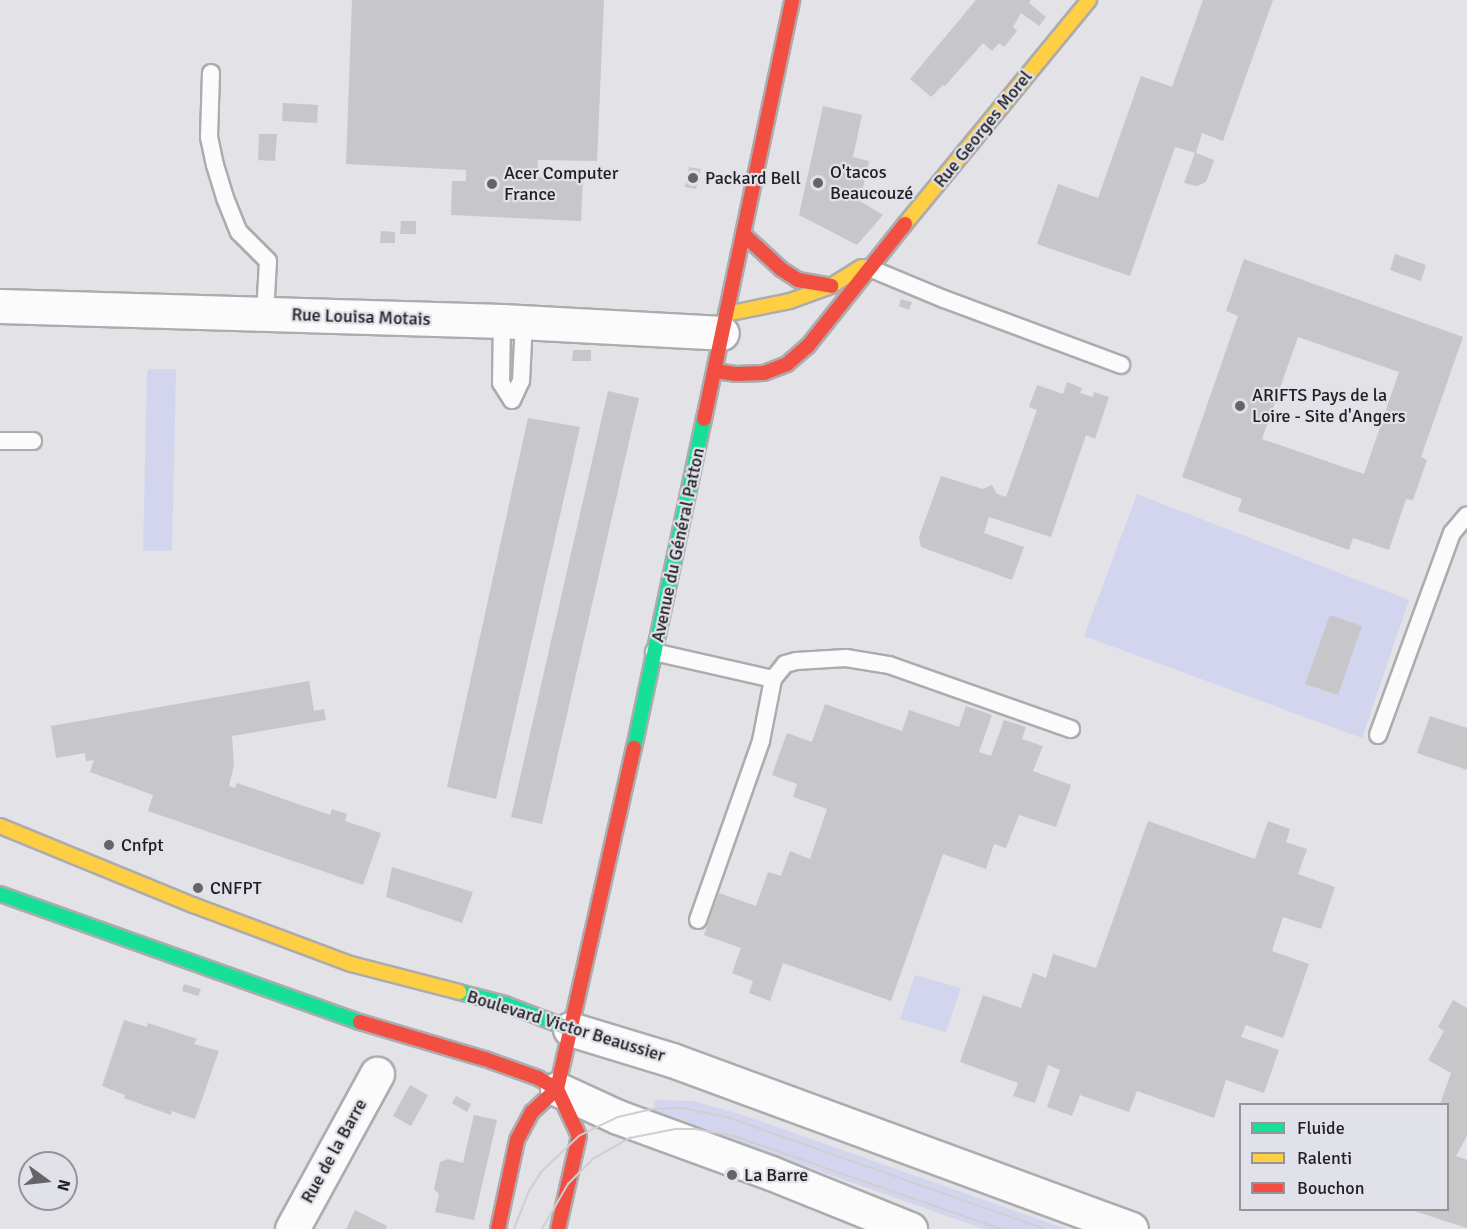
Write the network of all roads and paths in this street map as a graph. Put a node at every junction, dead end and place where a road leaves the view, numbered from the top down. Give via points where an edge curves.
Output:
1 (792, 0) edge
2 (1089, 0) edge
3 (211, 73) dead end
4 (743, 234) junction
5 (873, 263) junction
6 (831, 286) junction
7 (790, 301) junction
8 (0, 306) edge
9 (265, 314) junction
10 (724, 323) junction
11 (808, 346) junction
12 (1121, 365) dead end
13 (715, 371) junction
14 (0, 441) edge
15 (33, 441) dead end
16 (1467, 515) edge
17 (654, 652) junction
18 (773, 679) junction
19 (1071, 729) dead end
20 (1378, 735) dead end
21 (0, 826) edge
22 (0, 894) edge
23 (698, 920) dead end
24 (570, 1029) junction
25 (377, 1074) dead end
26 (557, 1089) junction
27 (292, 1229) edge
28 (498, 1229) edge
29 (558, 1229) edge
30 (910, 1229) edge
31 (1131, 1229) edge

1 - 4 street, Avenue du Général Patton
2 - 5 street, Rue Georges Morel
3 - 9 lane via 210,137 215,165 239,232 268,261
4 - 6 street via 798,280
4 - 10 street, Avenue du Général Patton
5 - 6 street, Rue Georges Morel
5 - 11 street, Rue Georges Morel
5 - 12 lane via 944,299
6 - 7 street, Rue Georges Morel
7 - 10 street, Rue Georges Morel
7 - 11 street via 804,318
8 - 9 street, Rue Louisa Motais
9 - 10 street, Rue Louisa Motais via 351,319
10 - 13 street, Avenue du Général Patton
11 - 13 street, Rue Georges Morel via 788,364 764,373
13 - 17 street, Avenue du Général Patton
14 - 15 lane
16 - 20 lane via 1452,533
17 - 18 lane
17 - 24 street, Avenue du Général Patton
18 - 19 lane via 785,664 795,661 870,661
18 - 23 lane via 761,741
21 - 24 street, Boulevard Victor Beaussier via 192,905 351,964 505,1004
22 - 26 street via 381,1030 485,1059
24 - 26 street, Avenue du Général Patton
24 - 31 street, Boulevard Victor Beaussier via 672,1060
25 - 27 street, Rue de la Barre
26 - 28 street via 532,1112 517,1140
26 - 29 street via 579,1137
26 - 30 street via 618,1117

